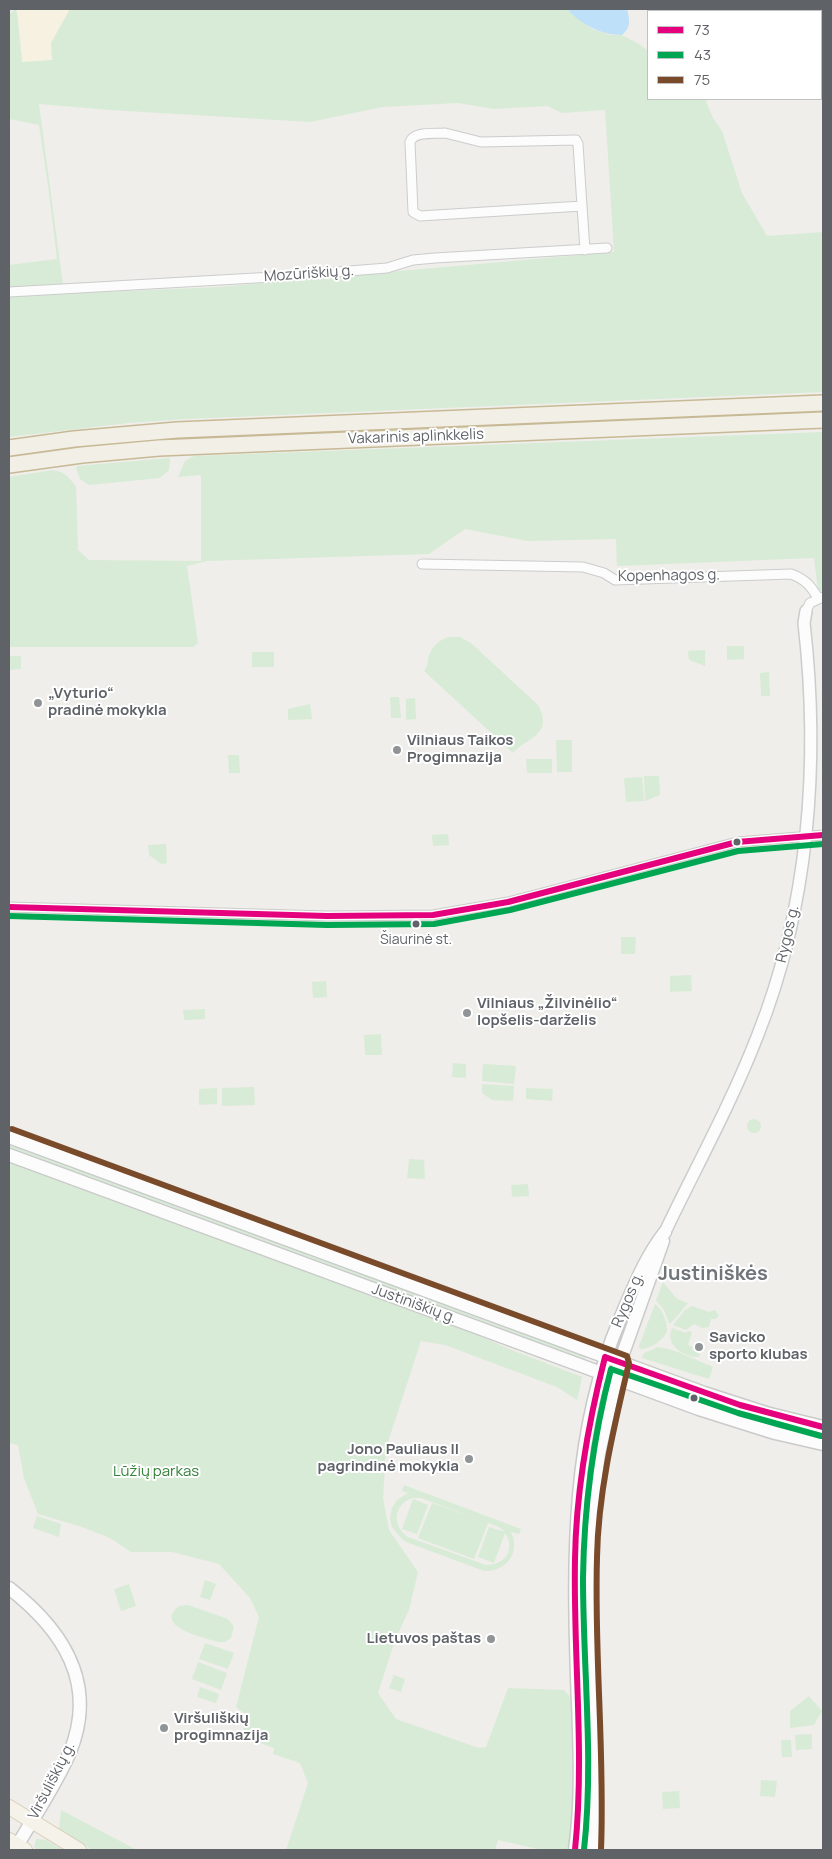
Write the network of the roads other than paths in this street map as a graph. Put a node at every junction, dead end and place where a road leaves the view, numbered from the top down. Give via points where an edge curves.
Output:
1 (582, 206) junction
2 (607, 248) dead end
3 (585, 250) junction
4 (9, 292) edge
5 (823, 403) edge
6 (823, 420) edge
7 (9, 448) edge
8 (9, 465) edge
9 (422, 564) dead end
10 (820, 598) edge
11 (806, 611) joint
12 (823, 835) edge
13 (806, 836) junction
14 (9, 907) edge
15 (9, 1137) edge
16 (9, 1155) edge
17 (665, 1232) junction
18 (605, 1357) junction
19 (620, 1362) junction
20 (601, 1373) junction
21 (616, 1378) junction
22 (823, 1427) edge
23 (823, 1444) edge
24 (9, 1588) edge
25 (9, 1807) edge
26 (32, 1821) junction
27 (17, 1847) edge
28 (79, 1850) edge
29 (575, 1850) edge
30 (592, 1850) edge

1 - 1 street via 576,140 481,142 445,133 411,138 413,212 417,215
1 - 3 street
2 - 3 street, Mozūriškių g.
3 - 4 street, Mozūriškių g. via 435,258 413,260 387,268 273,277
5 - 7 highway, Vakarinis aplinkkelis via 177,430
6 - 8 highway, Vakarinis aplinkkelis via 160,448
9 - 10 street, Kopenhagos g. via 583,566 615,580 791,574 808,583
10 - 11 street via 810,603
11 - 13 street, Rygos g. via 811,756
12 - 13 street
13 - 14 street via 737,842 508,902 433,916
13 - 17 street, Rygos g. via 794,915 763,1021 731,1100
15 - 18 main road, Justiniškių g.
16 - 20 main road, Justiniškių g.
17 - 18 main road, Rygos g. via 645,1262
17 - 19 main road, Rygos g.
18 - 19 main road, Justiniškių g.
18 - 20 main road, Rygos g.
19 - 21 main road, Rygos g.
19 - 22 main road, Justiniškių g. via 766,1413
20 - 21 main road, Justiniškių g.
20 - 29 main road, Rygos g. via 584,1453 576,1521 580,1798
21 - 23 main road, Justiniškių g. via 750,1426
21 - 30 main road, Rygos g. via 599,1453 589,1541 594,1760
24 - 26 main road, Viršuliškių g. via 36,1612 60,1641 77,1676 79,1718 75,1738 54,1784
25 - 26 main road
26 - 27 main road, Viršuliškių g.
26 - 28 main road

